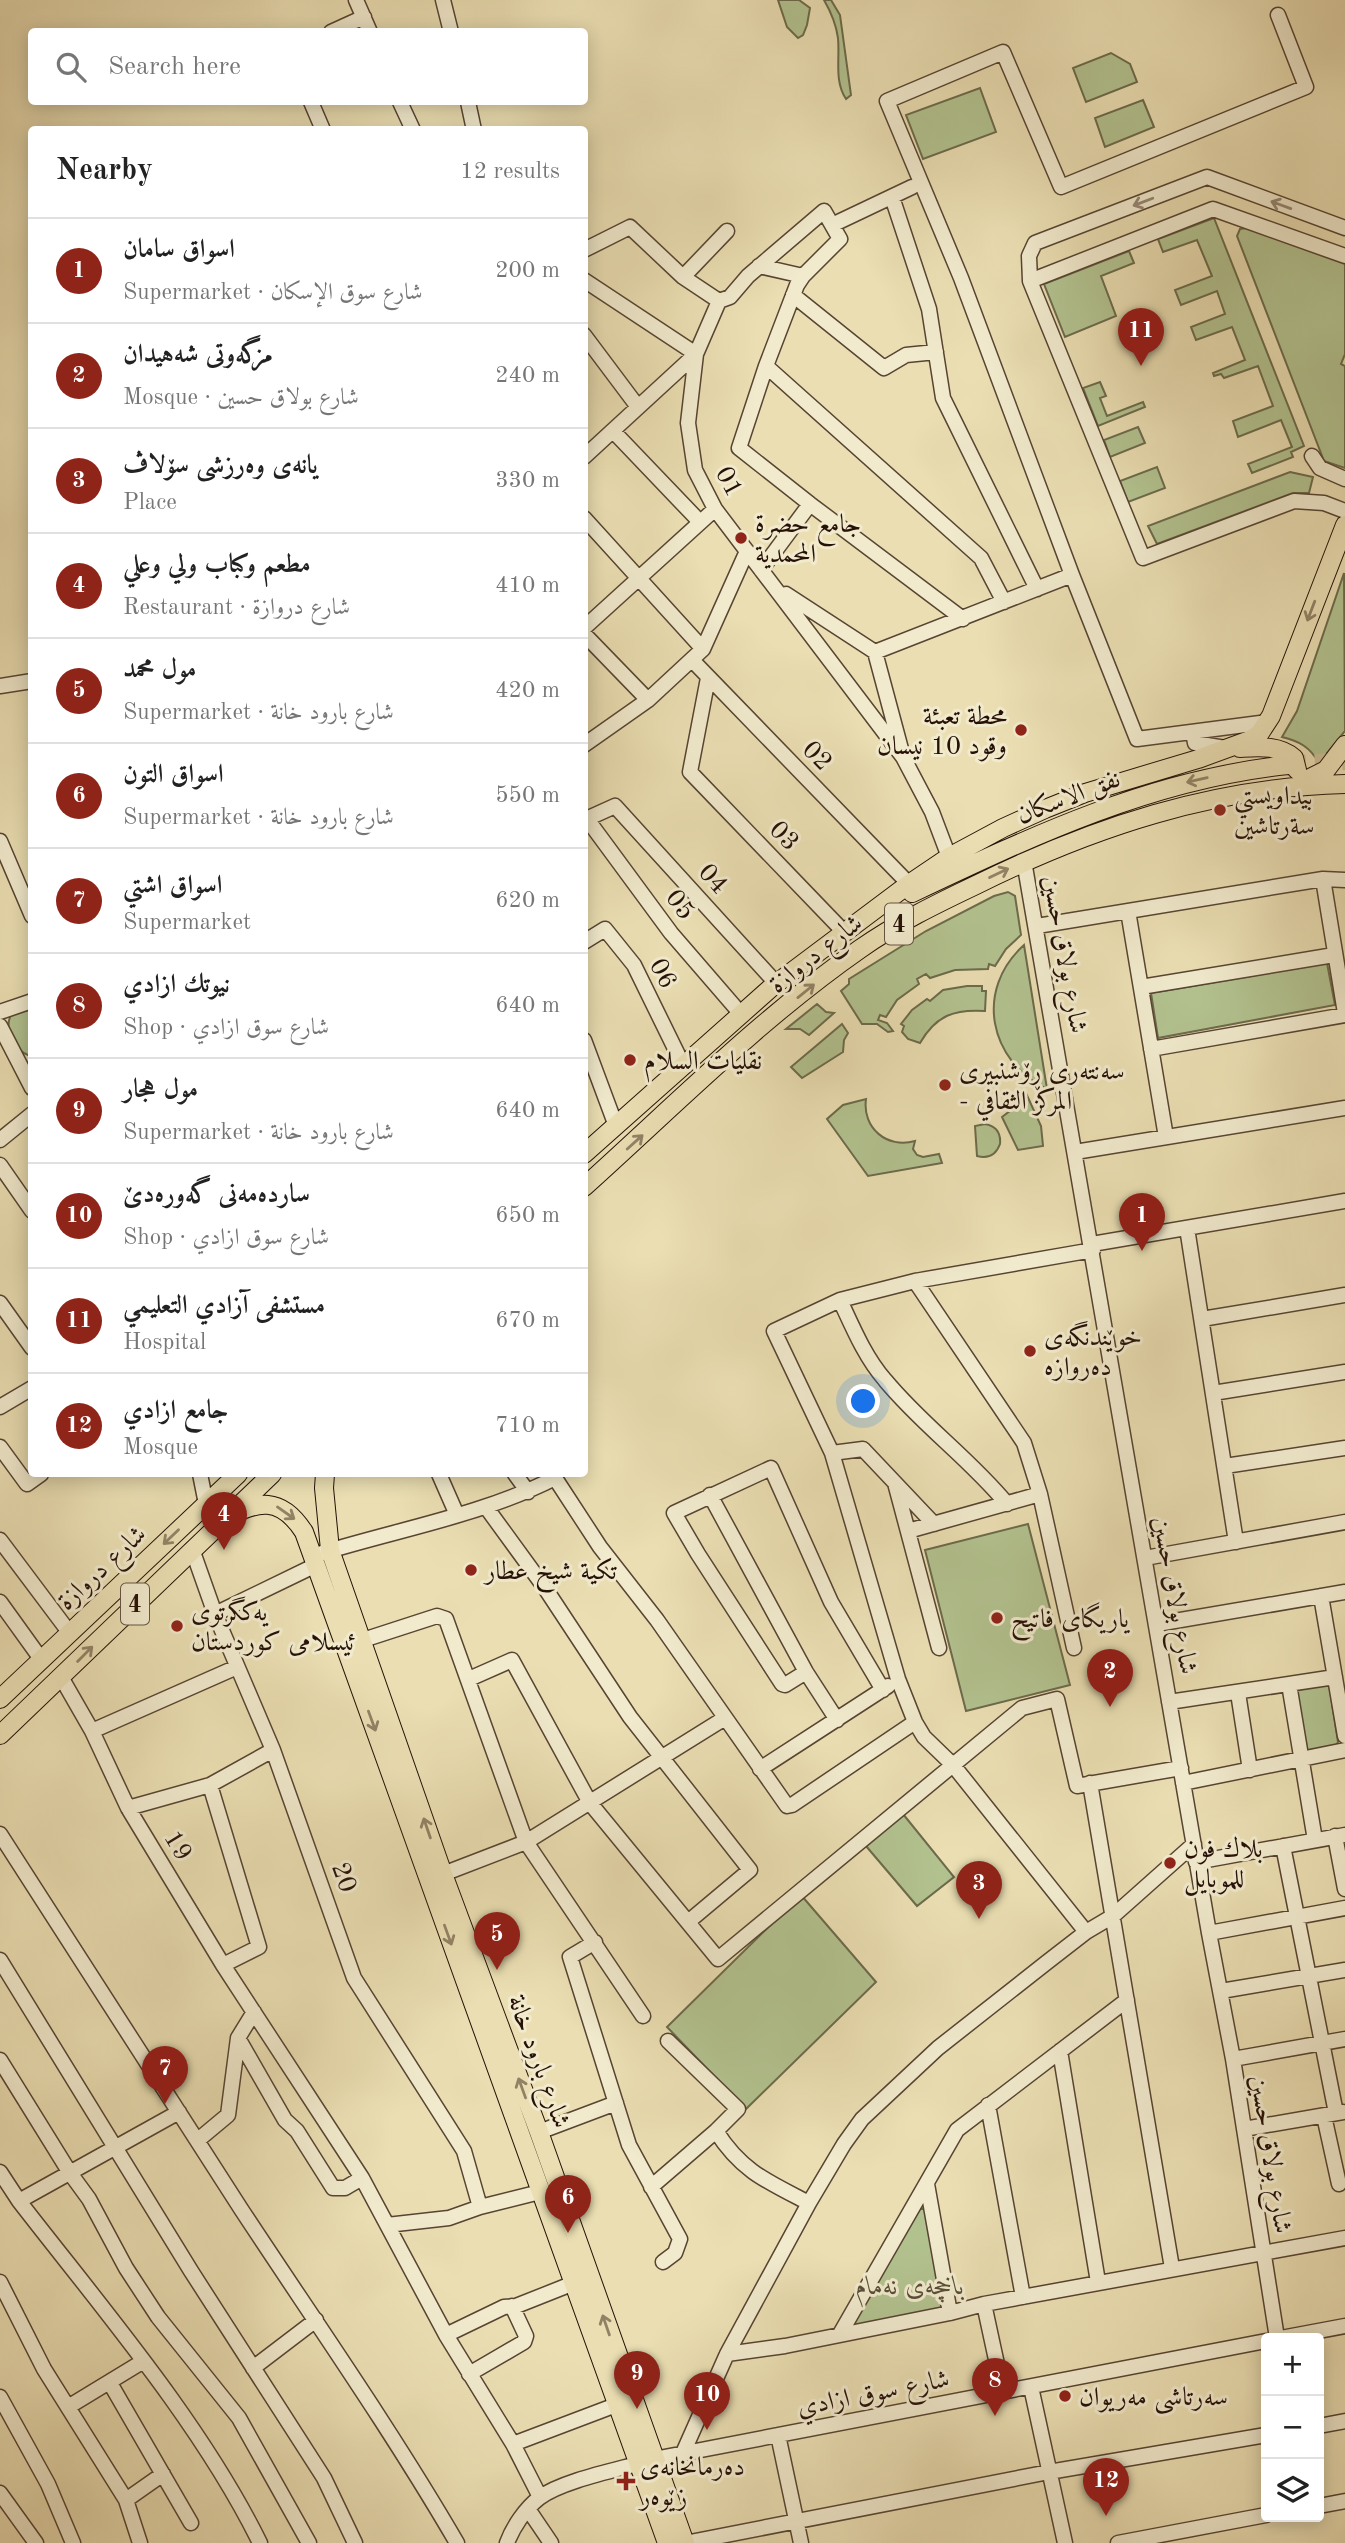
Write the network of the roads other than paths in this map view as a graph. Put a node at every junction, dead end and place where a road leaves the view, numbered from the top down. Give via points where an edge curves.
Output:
1 (356, 0) edge
2 (443, 0) edge
3 (1278, 15) dead end
4 (364, 17) junction
5 (340, 28) edge
6 (368, 28) edge
7 (450, 28) edge
8 (312, 105) edge
9 (402, 105) edge
10 (469, 105) edge
11 (321, 126) edge
12 (411, 126) edge
13 (473, 126) edge
14 (912, 187) dead end
15 (892, 197) junction
16 (832, 225) junction
17 (1345, 228) edge
18 (727, 231) dead end
19 (588, 248) edge
20 (1345, 256) edge
21 (759, 266) junction
22 (803, 276) junction
23 (683, 277) junction
24 (1030, 281) junction
25 (588, 283) edge
26 (793, 295) junction
27 (719, 301) junction
28 (588, 340) edge
29 (936, 352) junction
30 (696, 354) junction
31 (766, 366) junction
32 (638, 407) junction
33 (613, 431) junction
34 (588, 453) edge
35 (1312, 456) dead end
36 (1345, 479) edge
37 (810, 504) junction
38 (715, 509) junction
39 (1345, 511) edge
40 (588, 522) edge
41 (700, 522) junction
42 (1345, 525) edge
43 (747, 551) junction
44 (761, 570) junction
45 (1072, 575) junction
46 (639, 578) junction
47 (776, 588) junction
48 (1037, 589) junction
49 (1004, 602) junction
50 (963, 619) junction
51 (588, 624) edge
52 (588, 638) edge
53 (703, 649) junction
54 (875, 652) junction
55 (692, 660) junction
56 (708, 678) junction
57 (28, 682) edge
58 (0, 686) edge
59 (648, 700) junction
60 (1264, 728) junction
61 (588, 741) edge
62 (1195, 745) junction
63 (1345, 745) edge
64 (1225, 748) junction
65 (903, 757) junction
66 (1288, 765) tunnel mouth
67 (1345, 784) edge
68 (1283, 786) junction
69 (1259, 790) junction
70 (588, 818) edge
71 (588, 822) edge
72 (0, 841) edge
73 (949, 857) junction
74 (1024, 861) junction
75 (1323, 879) junction
76 (1345, 880) edge
77 (909, 884) junction
78 (28, 907) edge
79 (878, 909) junction
80 (1128, 911) junction
81 (1037, 926) junction
82 (844, 932) junction
83 (588, 940) edge
84 (1335, 955) junction
85 (776, 984) junction
86 (1140, 987) junction
87 (28, 1002) edge
88 (0, 1012) edge
89 (741, 1014) junction
90 (1345, 1014) edge
91 (0, 1026) edge
92 (1151, 1049) junction
93 (588, 1051) edge
94 (683, 1065) junction
95 (28, 1080) edge
96 (1345, 1108) edge
97 (28, 1117) edge
98 (616, 1126) junction
99 (1166, 1137) junction
100 (0, 1140) edge
101 (588, 1150) edge
102 (1075, 1152) junction
103 (0, 1165) edge
104 (588, 1183) edge
105 (1345, 1201) edge
106 (28, 1205) edge
107 (1188, 1228) junction
108 (1092, 1247) junction
109 (915, 1281) junction
110 (1345, 1295) edge
111 (841, 1300) junction
112 (0, 1303) edge
113 (1202, 1319) junction
114 (28, 1342) edge
115 (1345, 1372) edge
116 (28, 1390) edge
117 (1213, 1393) junction
118 (0, 1407) edge
119 (0, 1447) edge
120 (1345, 1448) edge
121 (832, 1453) junction
122 (1224, 1466) junction
123 (37, 1477) edge
124 (201, 1477) edge
125 (235, 1477) edge
126 (269, 1477) edge
127 (326, 1477) edge
128 (440, 1477) edge
129 (517, 1477) edge
130 (895, 1483) junction
131 (528, 1492) junction
132 (1040, 1494) junction
133 (710, 1495) junction
134 (206, 1504) junction
135 (1007, 1504) junction
136 (486, 1507) junction
137 (457, 1515) junction
138 (224, 1519) junction
139 (1345, 1522) edge
140 (934, 1524) junction
141 (908, 1531) junction
142 (0, 1540) edge
143 (1236, 1542) junction
144 (192, 1549) junction
145 (319, 1557) junction
146 (1145, 1558) junction
147 (1345, 1592) edge
148 (1321, 1596) junction
149 (0, 1602) edge
150 (215, 1614) junction
151 (1157, 1624) junction
152 (69, 1632) junction
153 (363, 1640) junction
154 (939, 1648) dead end
155 (1074, 1648) dead end
156 (41, 1659) junction
157 (237, 1667) junction
158 (806, 1672) junction
159 (61, 1677) junction
160 (1335, 1677) junction
161 (469, 1679) junction
162 (898, 1679) junction
163 (1289, 1684) junction
164 (883, 1690) junction
165 (1238, 1693) junction
166 (0, 1698) edge
167 (1169, 1702) junction
168 (725, 1718) junction
169 (837, 1720) junction
170 (915, 1722) junction
171 (92, 1731) junction
172 (0, 1735) edge
173 (1345, 1736) edge
174 (273, 1750) junction
175 (1345, 1750) edge
176 (660, 1759) junction
177 (1300, 1759) junction
178 (953, 1765) junction
179 (1181, 1768) junction
180 (760, 1769) junction
181 (1250, 1770) junction
182 (1090, 1783) junction
183 (1183, 1783) junction
184 (210, 1785) junction
185 (590, 1803) junction
186 (128, 1808) junction
187 (0, 1833) edge
188 (1340, 1835) edge
189 (1314, 1840) junction
190 (526, 1842) junction
191 (1194, 1844) junction
192 (1283, 1846) junction
193 (1196, 1862) junction
194 (443, 1874) junction
195 (1345, 1889) edge
196 (1345, 1908) edge
197 (1113, 1916) junction
198 (1297, 1916) junction
199 (688, 1922) junction
200 (1086, 1932) junction
201 (1209, 1933) junction
202 (596, 1942) junction
203 (0, 1960) edge
204 (223, 1965) junction
205 (1345, 1970) edge
206 (1308, 1976) junction
207 (1221, 1991) junction
208 (1127, 2000) junction
209 (254, 2012) junction
210 (643, 2016) dead end
211 (238, 2038) junction
212 (1345, 2039) edge
213 (668, 2041) dead end
214 (1321, 2043) junction
215 (1060, 2051) junction
216 (1233, 2059) junction
217 (0, 2060) edge
218 (616, 2103) junction
219 (988, 2105) junction
220 (179, 2112) junction
221 (1335, 2113) edge
222 (1244, 2129) junction
223 (716, 2131) junction
224 (539, 2132) junction
225 (198, 2140) junction
226 (116, 2148) junction
227 (0, 2172) edge
228 (70, 2173) junction
229 (362, 2179) junction
230 (928, 2184) junction
231 (1339, 2184) dead end
232 (651, 2186) junction
233 (540, 2192) junction
234 (19, 2201) junction
235 (809, 2203) junction
236 (480, 2207) junction
237 (387, 2225) junction
238 (565, 2234) junction
239 (1345, 2238) edge
240 (1263, 2253) junction
241 (663, 2262) dead end
242 (1172, 2268) junction
243 (0, 2282) edge
244 (1098, 2282) junction
245 (574, 2283) junction
246 (1023, 2297) junction
247 (984, 2304) junction
248 (512, 2306) junction
249 (950, 2313) junction
250 (316, 2320) junction
251 (1345, 2326) edge
252 (1278, 2333) edge
253 (1306, 2333) edge
254 (840, 2334) junction
255 (446, 2335) junction
256 (1261, 2342) edge
257 (727, 2354) junction
258 (142, 2362) junction
259 (253, 2368) junction
260 (469, 2374) junction
261 (110, 2383) junction
262 (1031, 2386) junction
263 (1003, 2392) junction
264 (0, 2397) edge
265 (616, 2404) junction
266 (68, 2407) junction
267 (1324, 2426) edge
268 (1344, 2426) edge
269 (778, 2435) junction
270 (1261, 2436) edge
271 (513, 2444) junction
272 (683, 2453) junction
273 (646, 2461) junction
274 (1049, 2472) junction
275 (163, 2474) junction
276 (0, 2493) edge
277 (540, 2497) junction
278 (126, 2500) junction
279 (1345, 2501) edge
280 (1324, 2504) edge
281 (528, 2509) junction
282 (1261, 2516) edge
283 (797, 2522) junction
284 (191, 2523) dead end
285 (36, 2543) edge
286 (74, 2543) edge
287 (140, 2543) edge
288 (260, 2543) edge
289 (309, 2543) edge
290 (355, 2543) edge
291 (457, 2543) edge
292 (507, 2543) edge
293 (551, 2543) edge
294 (667, 2543) edge
295 (685, 2543) edge
296 (801, 2543) edge
297 (1065, 2543) edge
298 (1118, 2543) edge

1 - 4 street
2 - 7 street
3 - 45 street via 1306,87 1061,187 1003,52 887,101 961,278
4 - 5 street
4 - 6 street
8 - 11 street
9 - 12 street
10 - 13 street
14 - 15 street
15 - 16 street
15 - 29 street via 929,309
16 - 21 street, 01 via 824,211
16 - 22 street via 840,239
17 -> 24 street via 1207,177 1035,243 1029,256
18 - 23 street
19 - 23 street via 630,227
20 - 24 street via 1213,209
21 - 22 street
21 - 27 street, 01 via 730,298
22 - 26 street
23 - 27 street
24 - 39 street via 1143,558 1294,501 1324,503
25 - 30 street
26 - 29 street via 884,368 906,355
26 - 31 street
27 - 30 street, 01
28 - 32 street
29 - 48 street via 943,398
30 - 32 street
30 - 38 street, 01 via 689,435 698,479
31 - 37 street via 739,449
31 - 49 street via 981,558
32 - 33 street
33 - 34 street
33 - 41 street
35 - 36 street via 1320,468
37 - 44 street
37 - 50 street
38 - 41 street
38 - 43 street, 01
40 - 46 street
41 - 46 street
42 -> 60 main road
43 - 44 street, 01
43 - 53 street
44 - 47 street, 01
45 - 48 street
45 - 62 street via 1137,739
46 - 51 street
46 - 53 street
47 - 54 street
47 - 65 street, 01
48 - 49 street
49 - 50 street
50 - 54 street
52 - 59 street
53 - 55 street
54 - 65 street
55 - 56 street, 02
55 - 59 street
56 - 77 street, 02
56 - 82 street, 03 via 690,772
57 - 58 street
59 - 61 street
60 - 62 street
60 - 64 main road via 1250,740
62 - 64 main road
62 - 73 main road via 1045,808
63 - 68 main road via 1321,774
64 - 69 main road via 1273,748 1294,758 1297,769 1293,778
65 - 73 street, 01
66 -> 79 main road, نفق الاسكان via 1200,779 1102,808
67 - 68 main road
68 - 69 main road, شارع دروازة / 4
69 - 74 main road, شارع دروازة / 4 via 1134,820
70 - 85 street, 04 via 615,806
71 - 89 street, 05 via 671,933
72 - 78 street
73 - 77 main road
74 - 81 street, شارع بولاق حسين
104 -> 74 main road, شارع دروازة / 4 via 739,1048 850,957 905,919
75 - 76 street
75 - 80 street
75 - 84 street
77 - 79 main road
79 - 82 main road, شارع دروازة / 4
80 - 81 street
80 - 86 street
81 - 102 street, شارع بولاق حسين
82 - 85 main road, شارع دروازة / 4
83 - 94 street, 06 via 605,929 634,965
84 - 86 street
84 - 90 street
85 - 89 main road, شارع دروازة / 4
86 - 92 street
87 - 88 street
89 - 94 main road, شارع دروازة / 4
90 - 92 street
91 - 95 street
92 - 99 street
93 - 98 street
94 - 98 main road, شارع دروازة / 4
96 - 99 street
97 - 100 street
98 - 101 main road, شارع دروازة / 4
99 - 102 street
102 - 108 street, شارع بولاق حسين
103 - 106 street
105 - 107 street
107 - 108 street
107 - 113 street
108 - 109 street
108 - 146 street, شارع بولاق حسين
109 - 111 street
109 - 132 street via 1024,1443
110 - 113 street
111 - 121 street via 774,1331
111 - 135 street via 865,1352 885,1380 956,1453 984,1475
112 - 114 street
113 - 117 street
115 - 117 street
116 - 118 street
117 - 122 street
119 - 123 street via 27,1484
120 - 122 street
121 - 130 street via 863,1449
121 - 162 street
122 - 143 street
124 - 134 street
125 - 134 main road, شارع دروازة / 4
126 - 138 main road, شارع دروازة / 4
127 - 145 main road, شارع بارود خانة
128 - 137 street
129 - 131 street
130 - 140 street
130 - 141 street
131 - 136 street
131 - 168 street via 555,1478
132 - 135 street
132 - 155 street
133 - 158 street
133 - 158 street via 674,1513 782,1684
133 - 164 street via 771,1468 831,1602
134 -> 152 main road, شارع دروازة / 4
135 - 140 street
136 - 137 street
136 - 176 street
137 - 145 street
138 - 144 main road, شارع دروازة / 4
138 -> 145 main road, شارع بارود خانة via 256,1505 284,1508
139 - 143 street
140 - 141 street
141 - 154 street
142 - 152 street
143 - 146 street
144 - 150 street, 20
159 -> 144 main road, شارع دروازة / 4
145 - 150 street
145 - 153 main road, شارع بارود خانة
145 -> 233 main road, شارع بارود خانة
146 - 151 street, شارع بولاق حسين
147 - 148 street
148 - 151 street
148 - 160 street
149 - 156 street
150 - 157 street, 20
151 - 167 street, شارع بولاق حسين
152 - 156 main road, شارع دروازة / 4
153 - 161 street via 442,1616
194 -> 153 main road, شارع بارود خانة
156 - 166 main road, شارع دروازة / 4
157 - 171 street
157 - 174 street, 20
158 - 169 street
159 - 171 street, 19
159 - 172 main road, شارع دروازة / 4
160 - 163 street
160 - 173 street
161 - 185 street via 512,1660
161 - 190 street
162 - 164 street
162 - 170 street
163 - 165 street
163 - 177 street
164 - 169 street
165 - 167 street
165 - 181 street
167 - 179 street, شارع بولاق حسين
168 - 176 street
168 - 180 street
169 - 180 street
170 - 178 street
170 - 180 street via 792,1805 784,1803
171 - 186 street, 19
174 - 184 street
174 - 236 street, 20 via 354,1978 464,2151
175 - 177 street
176 - 185 street
176 - 199 street via 750,1870
177 - 181 street
177 - 189 street
178 - 182 street via 1022,1708 1057,1699 1077,1786
178 - 199 street via 718,1959
178 - 200 street
179 - 182 street
179 - 183 street, شارع بولاق حسين
181 - 183 street
182 - 197 street
183 - 191 street, شارع بولاق حسين
184 - 186 street
184 - 204 street via 259,1947
185 - 190 street
185 - 199 street
186 - 204 street, 19
187 - 220 street
188 - 189 street
188 - 195 street
189 - 192 street
190 - 194 street
190 - 202 street
191 - 193 street, شارع بولاق حسين
191 - 197 street
192 - 193 street
192 - 198 street
193 - 201 street, شارع بولاق حسين
224 -> 194 main road, شارع بارود خانة
196 - 198 street
197 - 200 street
197 - 208 street
198 - 201 street
198 - 206 street
200 - 235 street via 882,2098 844,2144
201 - 207 street, شارع بولاق حسين
202 - 210 street
202 - 218 street via 570,1957
203 - 226 street
204 - 209 street, 19
205 - 206 street
206 - 207 street
206 - 214 street
207 - 216 street, شارع بولاق حسين
208 - 215 street
208 - 242 street
209 - 211 street
209 - 229 street, 19
211 - 225 street via 228,2115
211 - 229 street via 285,2120 333,2188 345,2188
212 - 214 street
213 - 223 street via 738,2109
214 - 216 street
214 - 221 street
215 - 219 street
215 - 244 street
216 - 222 street, شارع بولاق حسين
217 - 228 street
218 - 224 street
218 - 232 street via 629,2145
219 - 230 street via 957,2130
219 - 246 street
220 - 225 street
220 - 226 street
221 - 222 street
221 - 231 street
222 - 240 street, شارع بولاق حسين
223 - 232 street
223 - 235 street via 747,2168
224 - 238 main road, شارع بارود خانة
225 - 250 street
226 - 228 street
226 - 259 street
227 - 234 street
228 - 234 street
228 - 289 street via 158,2317 239,2418
229 - 237 street, 19
230 - 249 street
230 - 254 street
232 - 241 street via 680,2239
233 - 236 street
233 - 238 main road, شارع بارود خانة
234 - 258 street
235 - 257 street
236 - 237 street via 449,2218
237 - 255 street, 19
238 - 245 main road
273 -> 238 main road, شارع بارود خانة
239 - 240 street
240 - 242 street
240 - 252 street, شارع بولاق حسين
242 - 244 street
243 - 266 street
244 - 246 street
245 - 248 street
245 - 265 main road
246 - 247 street
247 - 249 street
247 - 263 street
248 - 255 street
248 - 260 street via 526,2336 524,2342
249 - 254 street
250 - 259 street
250 - 291 street
251 - 253 street
254 - 257 street
255 - 260 street, 19
256 - 262 street, شارع سوق ازادي
257 - 272 street
258 - 261 street
258 - 288 street via 224,2480
259 - 290 street via 324,2478
260 - 271 street, 19
261 - 266 street
261 - 275 street
262 - 263 street, شارع سوق ازادي
262 - 274 street
263 - 269 street, شارع سوق ازادي
264 - 286 street
265 - 271 street
265 - 273 main road
266 - 278 street
267 - 268 street
269 - 272 street, شارع سوق ازادي
269 - 283 street
270 - 274 street
271 - 277 street, 19
272 - 273 street, شارع سوق ازادي
273 - 277 street, شارع سوق ازادي
273 - 294 main road, شارع بارود خانة
273 - 295 main road, شارع بارود خانة
274 - 283 street
274 - 297 street
275 - 278 street
275 - 284 street
276 - 285 street
277 - 281 street
278 - 287 street
279 - 280 street
281 - 292 street
281 - 293 street
282 - 298 street
283 - 295 street
283 - 296 street

